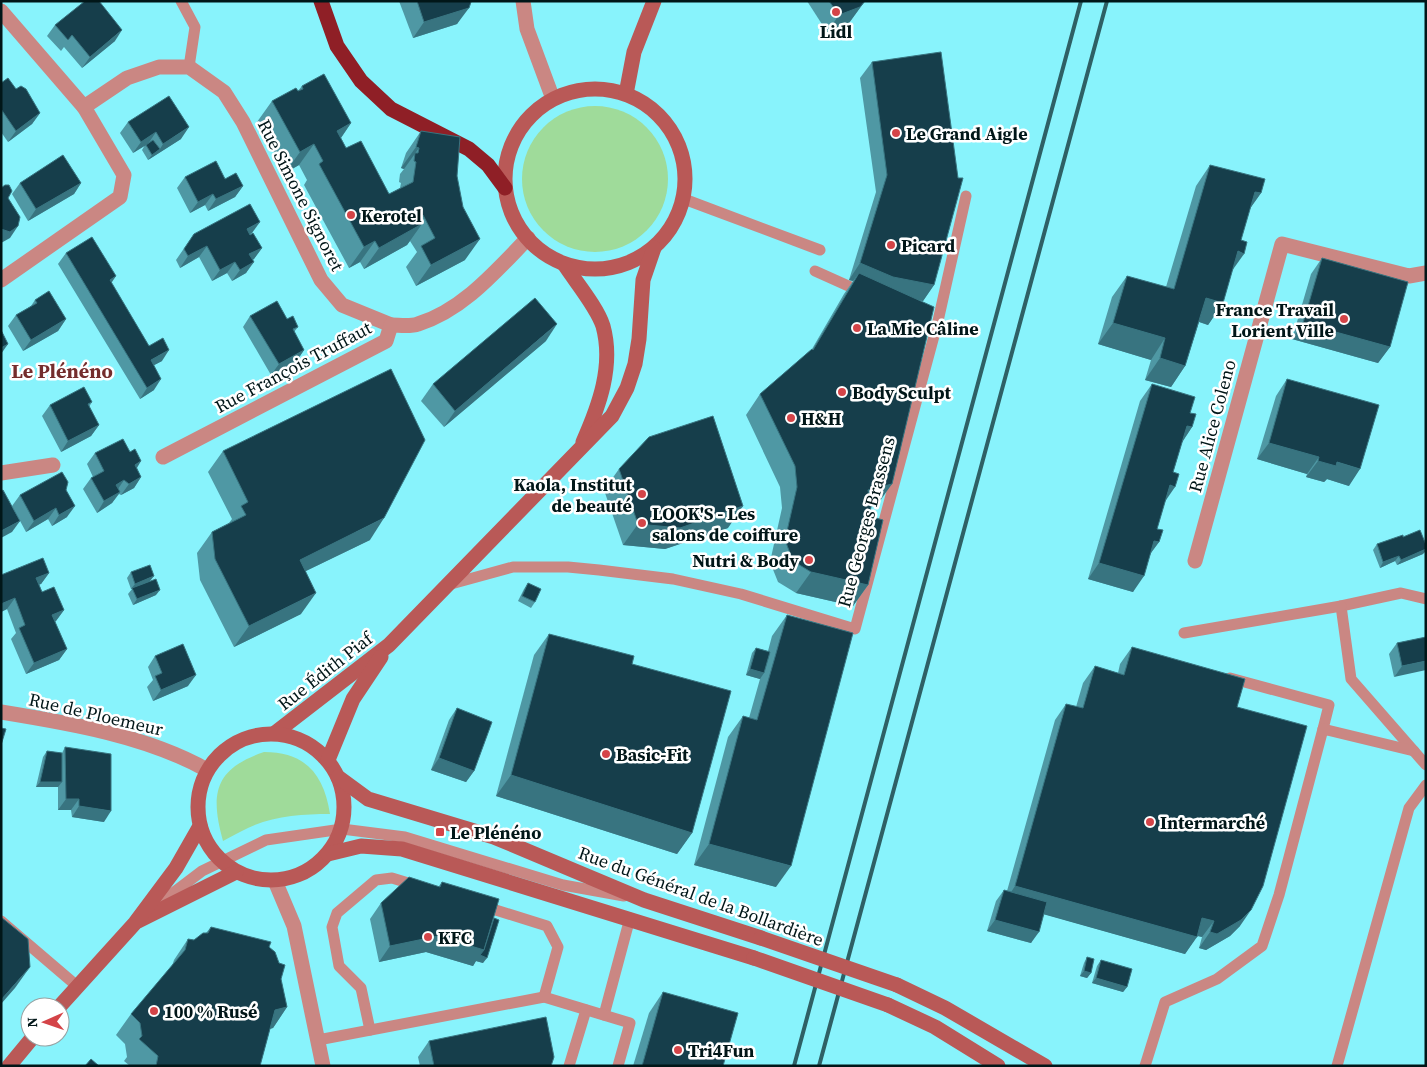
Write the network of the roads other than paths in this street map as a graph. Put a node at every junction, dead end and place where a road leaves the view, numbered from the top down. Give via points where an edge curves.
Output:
1 (181, 1) edge
2 (321, 1) edge
3 (523, 1) edge
4 (654, 1) edge
5 (1, 11) edge
6 (189, 68) junction
7 (626, 94) junction
8 (553, 99) junction
9 (84, 107) junction
10 (505, 188) junction
11 (966, 196) dead end
12 (684, 199) junction
13 (528, 238) junction
14 (654, 248) junction
15 (820, 250) dead end
16 (564, 264) junction
17 (815, 271) dead end
18 (1426, 273) edge
19 (1, 280) edge
20 (876, 298) edge
21 (391, 325) junction
22 (577, 454) junction
23 (163, 457) dead end
24 (53, 465) dead end
25 (1, 473) edge
26 (1195, 561) dead end
27 (451, 584) junction
28 (1426, 599) edge
29 (1341, 606) junction
30 (1184, 633) dead end
31 (389, 645) junction
32 (1218, 674) edge
33 (1, 712) edge
34 (1323, 729) junction
35 (275, 733) junction
36 (1414, 751) junction
37 (328, 760) junction
38 (1426, 765) edge
39 (207, 770) junction
40 (338, 777) junction
41 (1426, 786) edge
42 (200, 826) junction
43 (342, 830) junction
44 (377, 834) junction
45 (402, 849) junction
46 (328, 854) junction
47 (220, 860) junction
48 (236, 872) junction
49 (276, 881) junction
50 (428, 889) edge
51 (644, 900) junction
52 (474, 903) edge
53 (630, 918) junction
54 (1, 922) edge
55 (135, 922) junction
56 (77, 986) junction
57 (68, 997) edge
58 (544, 998) junction
59 (586, 1010) junction
60 (604, 1015) junction
61 (370, 1030) junction
62 (318, 1040) junction
63 (25, 1047) edge
64 (9, 1066) edge
65 (323, 1066) edge
66 (570, 1066) edge
67 (618, 1066) edge
68 (998, 1066) edge
69 (1044, 1066) edge
70 (1145, 1066) edge
71 (1337, 1066) edge

1 - 6 lane via 195,27
2 - 10 highway via 336,46 361,81 391,109 469,149
3 - 8 street via 527,29
4 - 7 main road via 634,52
5 - 9 street
6 - 9 street via 158,66 127,78
6 - 21 street, Rue Simone Signoret via 224,92 243,122 321,280 342,305
7 - 8 main road via 590,88
7 - 12 main road via 650,105 667,125 682,153 686,173
8 - 10 main road via 526,121 511,146
9 - 19 street via 124,175 120,197
10 - 13 main road via 512,214
11 - 27 lane, Rue Georges Brassens via 855,629 741,594 682,580 599,570 513,567
12 - 14 main road via 674,224
12 - 15 lane
13 - 16 main road via 542,252
13 - 21 street, Rue François Truffaut via 469,296 416,325
14 - 16 main road via 627,264 601,269
14 - 22 main road via 643,280 639,339 627,388 612,416
16 - 22 main road via 602,325 608,360 596,413
17 - 20 lane
18 - 26 street, Rue Alice Coleno via 1409,276 1282,244
21 - 23 street, Rue François Truffaut via 386,341
22 - 27 main road
24 - 25 street
27 - 31 main road
28 - 29 lane via 1401,593
29 - 30 lane
29 - 36 lane via 1351,679
31 - 35 main road, Rue Édith Piaf
31 - 37 main road, Rue Édith Piaf via 353,699
32 - 34 lane via 1329,705
33 - 39 street, Rue de Ploemeur via 142,741 187,758
34 - 36 lane
34 - 70 lane via 1279,895 1262,946 1217,978 1165,1002
35 - 37 main road via 295,737 313,746
35 - 39 main road via 237,742 220,754
36 - 38 lane
37 - 40 main road
39 - 42 main road via 197,807
40 - 43 main road via 344,797
40 - 51 main road, Rue du Général de la Bollardière via 368,799 494,837
41 - 71 lane via 1409,808
42 - 47 main road via 207,844
42 - 55 main road via 176,868
43 - 44 lane
43 - 46 main road
43 - 47 lane via 266,840
44 - 45 lane
44 - 51 lane via 406,837 563,885
45 - 46 main road via 361,846
45 - 53 main road
46 - 49 main road via 313,868 295,877
47 - 48 main road
47 - 55 lane
48 - 49 main road via 255,879
48 - 55 main road
49 - 62 street via 294,926
50 - 61 lane via 392,878 376,880 337,913 332,926 339,966 361,988
51 - 69 main road, Rue du Général de la Bollardière, bridge via 897,985 945,1008
52 - 58 lane via 547,926 558,947
53 - 60 lane
53 - 68 main road, bridge via 888,1005 935,1027
54 - 56 lane
55 - 56 main road
56 - 57 main road
58 - 59 lane
58 - 61 lane
59 - 60 lane
59 - 66 lane
60 - 67 lane via 630,1023
61 - 62 lane
62 - 65 street
63 - 64 main road

